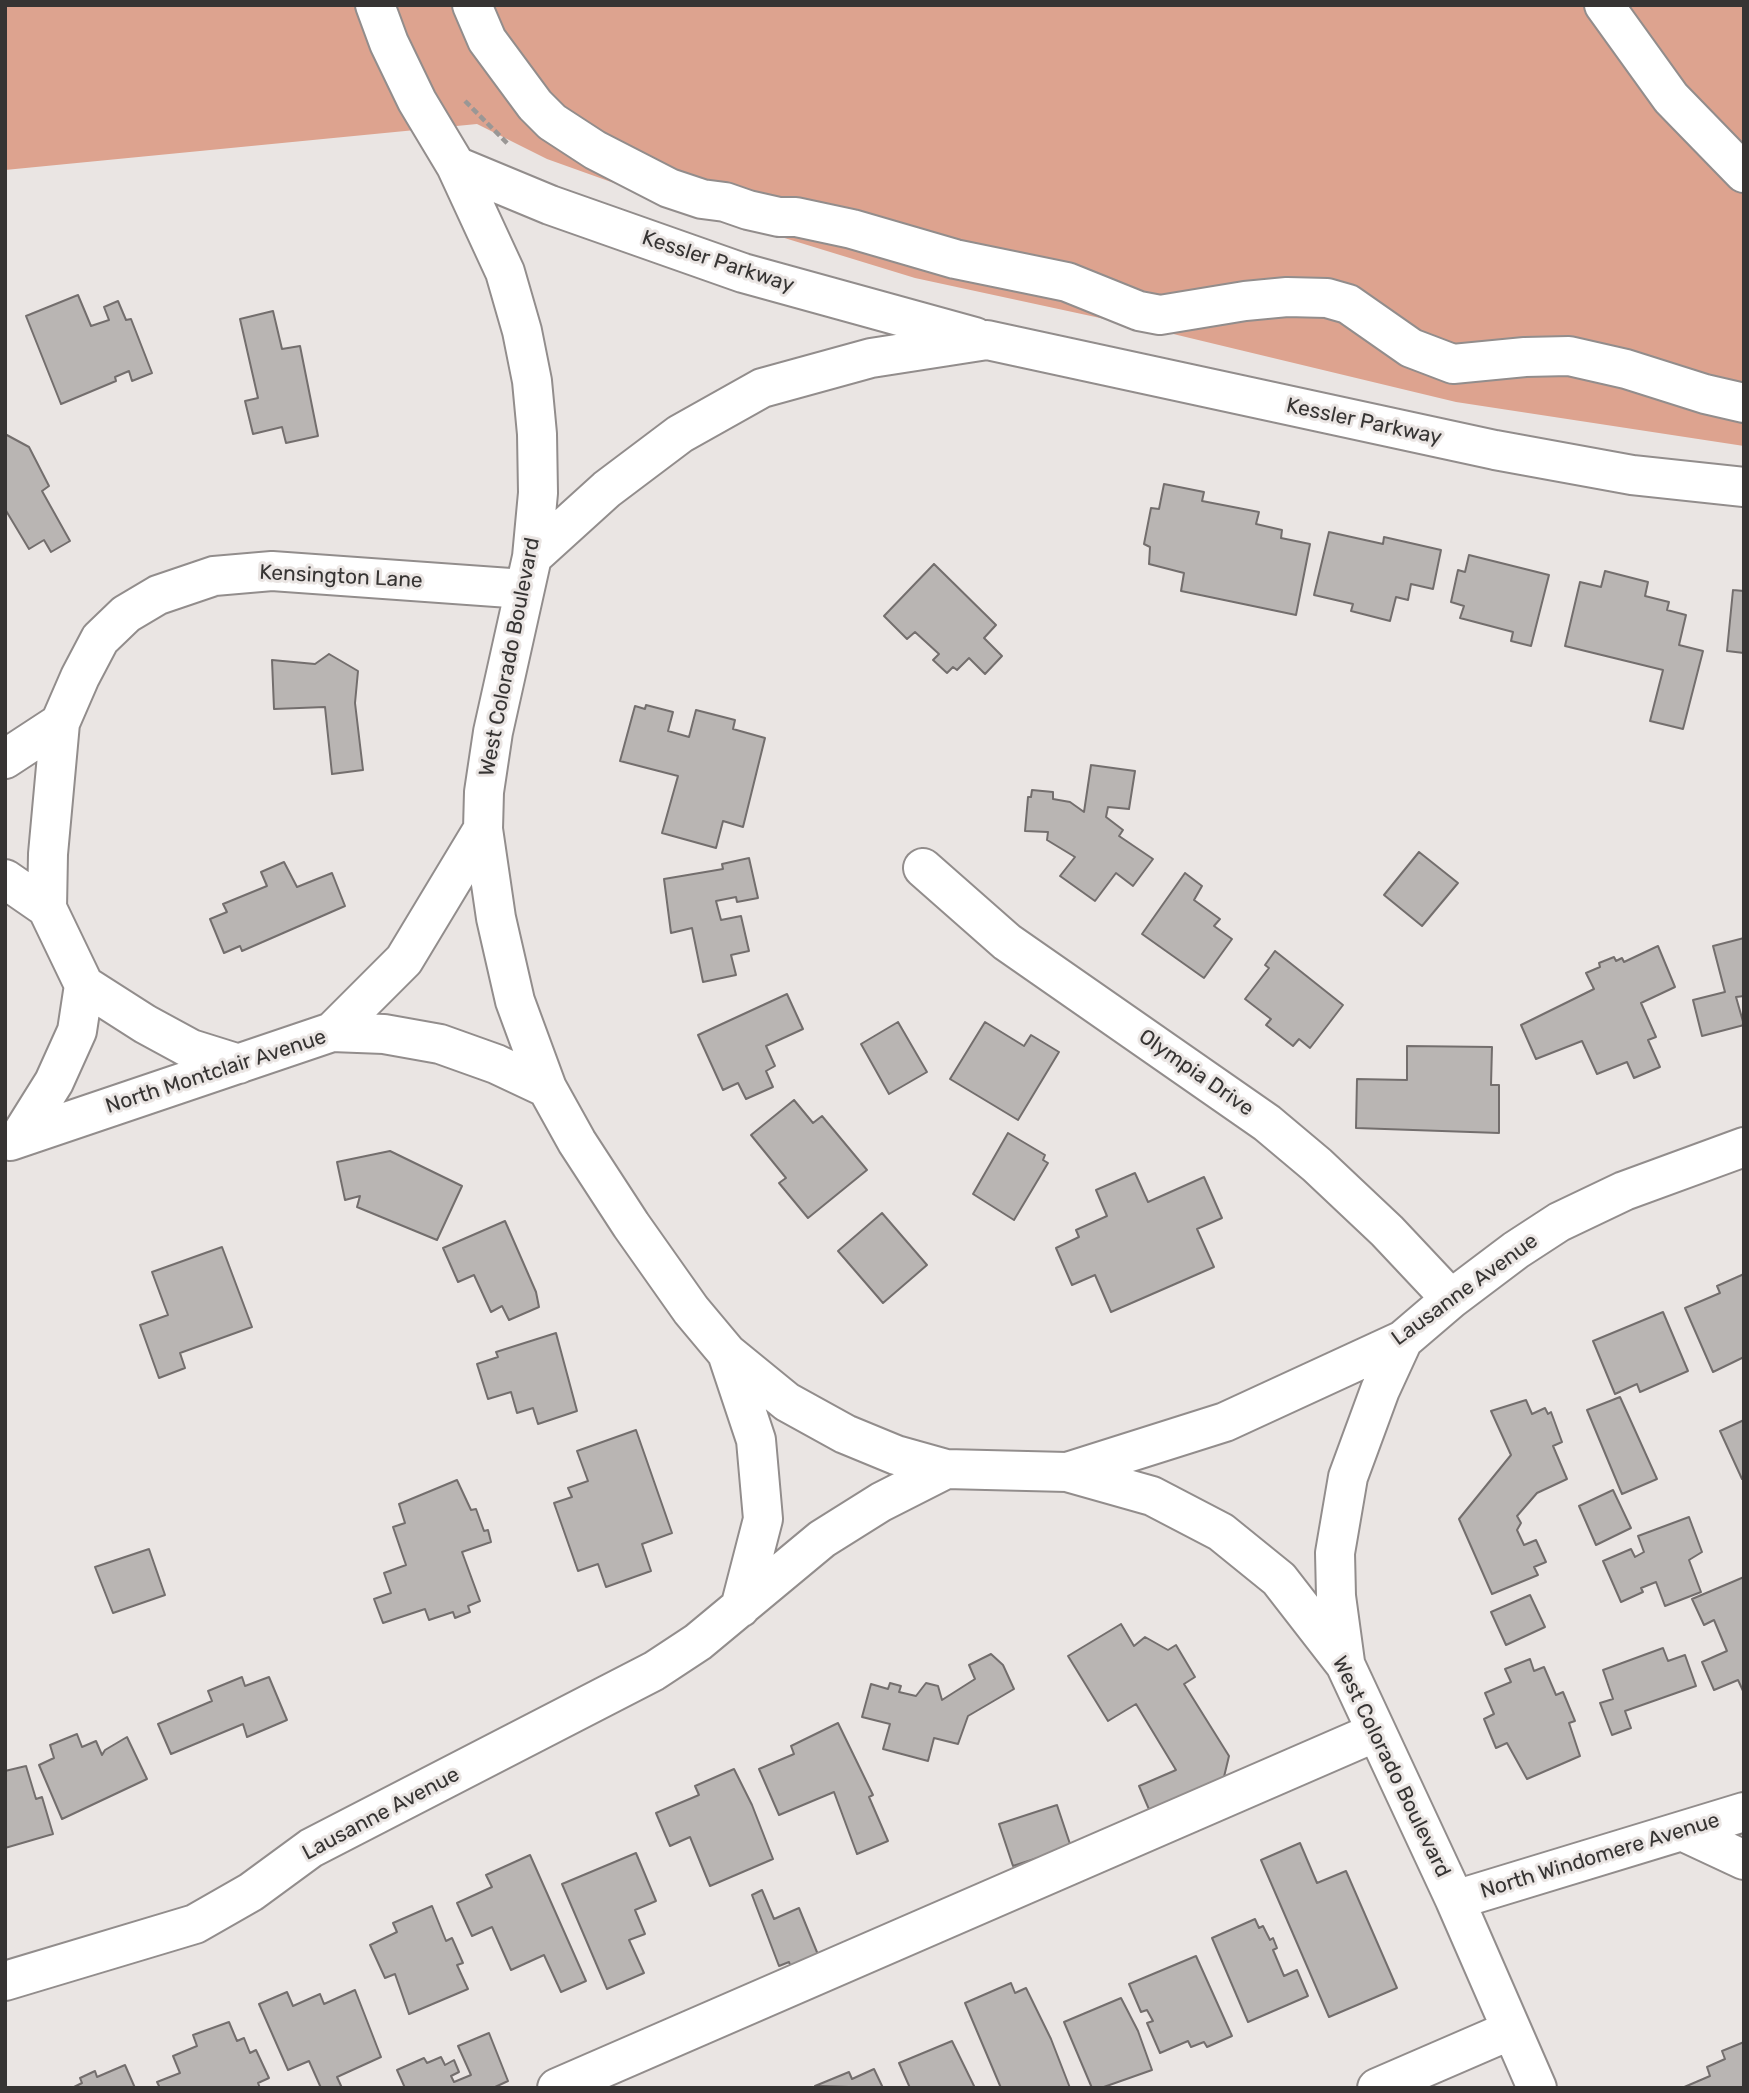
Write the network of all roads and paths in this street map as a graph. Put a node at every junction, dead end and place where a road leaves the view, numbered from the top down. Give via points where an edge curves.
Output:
1 (376, 5) edge
2 (472, 5) edge
3 (1604, 5) edge
4 (456, 166) junction
5 (1744, 173) edge
6 (987, 340) junction
7 (1744, 403) edge
8 (1744, 487) edge
9 (528, 573) junction
10 (60, 723) junction
11 (5, 759) edge
12 (483, 829) junction
13 (923, 868) dead end
14 (5, 878) edge
15 (47, 908) junction
16 (84, 985) junction
17 (332, 1032) junction
18 (239, 1064) junction
19 (547, 1088) junction
20 (12, 1140) edge
21 (1744, 1147) edge
22 (1451, 1299) junction
23 (1403, 1340) junction
24 (727, 1353) junction
25 (946, 1469) junction
26 (1067, 1472) junction
27 (740, 1608) junction
28 (1345, 1664) junction
29 (1376, 1732) junction
30 (1744, 1812) edge
31 (1684, 1832) junction
32 (1744, 1860) edge
33 (1455, 1900) junction
34 (5, 1981) edge
35 (1511, 2030) junction
36 (557, 2088) edge
37 (1377, 2088) edge
38 (1537, 2088) edge

1 - 4 street, West Colorado Boulevard via 416,101
2 - 7 street via 486,40 552,122 669,188 702,199 852,229 955,260 1067,282 1139,311 1160,315 1276,298 1327,298 1348,304 1411,348 1453,364 1570,356
3 - 5 street via 1671,98
4 - 6 street, Kessler Parkway via 550,205 743,273
4 - 9 street, West Colorado Boulevard via 505,272 523,331 537,435 538,493
6 - 8 street, Kessler Parkway via 1495,450 1632,475
6 - 9 street, Kessler Parkway via 871,358 762,388 680,434 607,489
9 - 10 street, Kensington Lane via 272,571 214,576 158,595 126,614 100,639
9 - 12 street, West Colorado Boulevard via 493,732
10 - 11 street
10 - 15 street, Kensington Lane
12 - 17 street via 404,960
12 - 19 street, West Colorado Boulevard via 515,1002
13 - 22 street, Olympia Drive via 1007,942 1267,1123 1377,1222
14 - 15 street, Kensington Lane
15 - 16 street, Kensington Lane
16 - 18 street via 191,1049
16 - 20 street via 77,1031 54,1082
17 - 18 street, North Montclair Avenue
17 - 19 street, North Montclair Avenue via 384,1034 440,1044
18 - 20 street, North Montclair Avenue
19 - 24 street, West Colorado Boulevard via 631,1225
21 - 22 street, Lausanne Avenue via 1624,1191 1559,1222
22 - 23 street, Lausanne Avenue
23 - 26 street, Lausanne Avenue via 1225,1422
23 - 28 street via 1348,1477 1335,1553
24 - 25 street, West Colorado Boulevard via 788,1402 845,1434
24 - 27 street via 756,1440 763,1519
25 - 26 street, West Colorado Boulevard
25 - 27 street, Lausanne Avenue via 822,1539
26 - 28 street, West Colorado Boulevard via 1152,1496 1221,1532 1279,1579
27 - 34 street, Lausanne Avenue via 653,1671 311,1848 251,1892 195,1924
28 - 29 street, West Colorado Boulevard
29 - 33 street, West Colorado Boulevard
29 - 36 street
30 - 31 street, North Windomere Avenue
31 - 32 street
31 - 33 street, North Windomere Avenue
33 - 35 street, West Colorado Boulevard
35 - 37 street
35 - 38 street, West Colorado Boulevard

